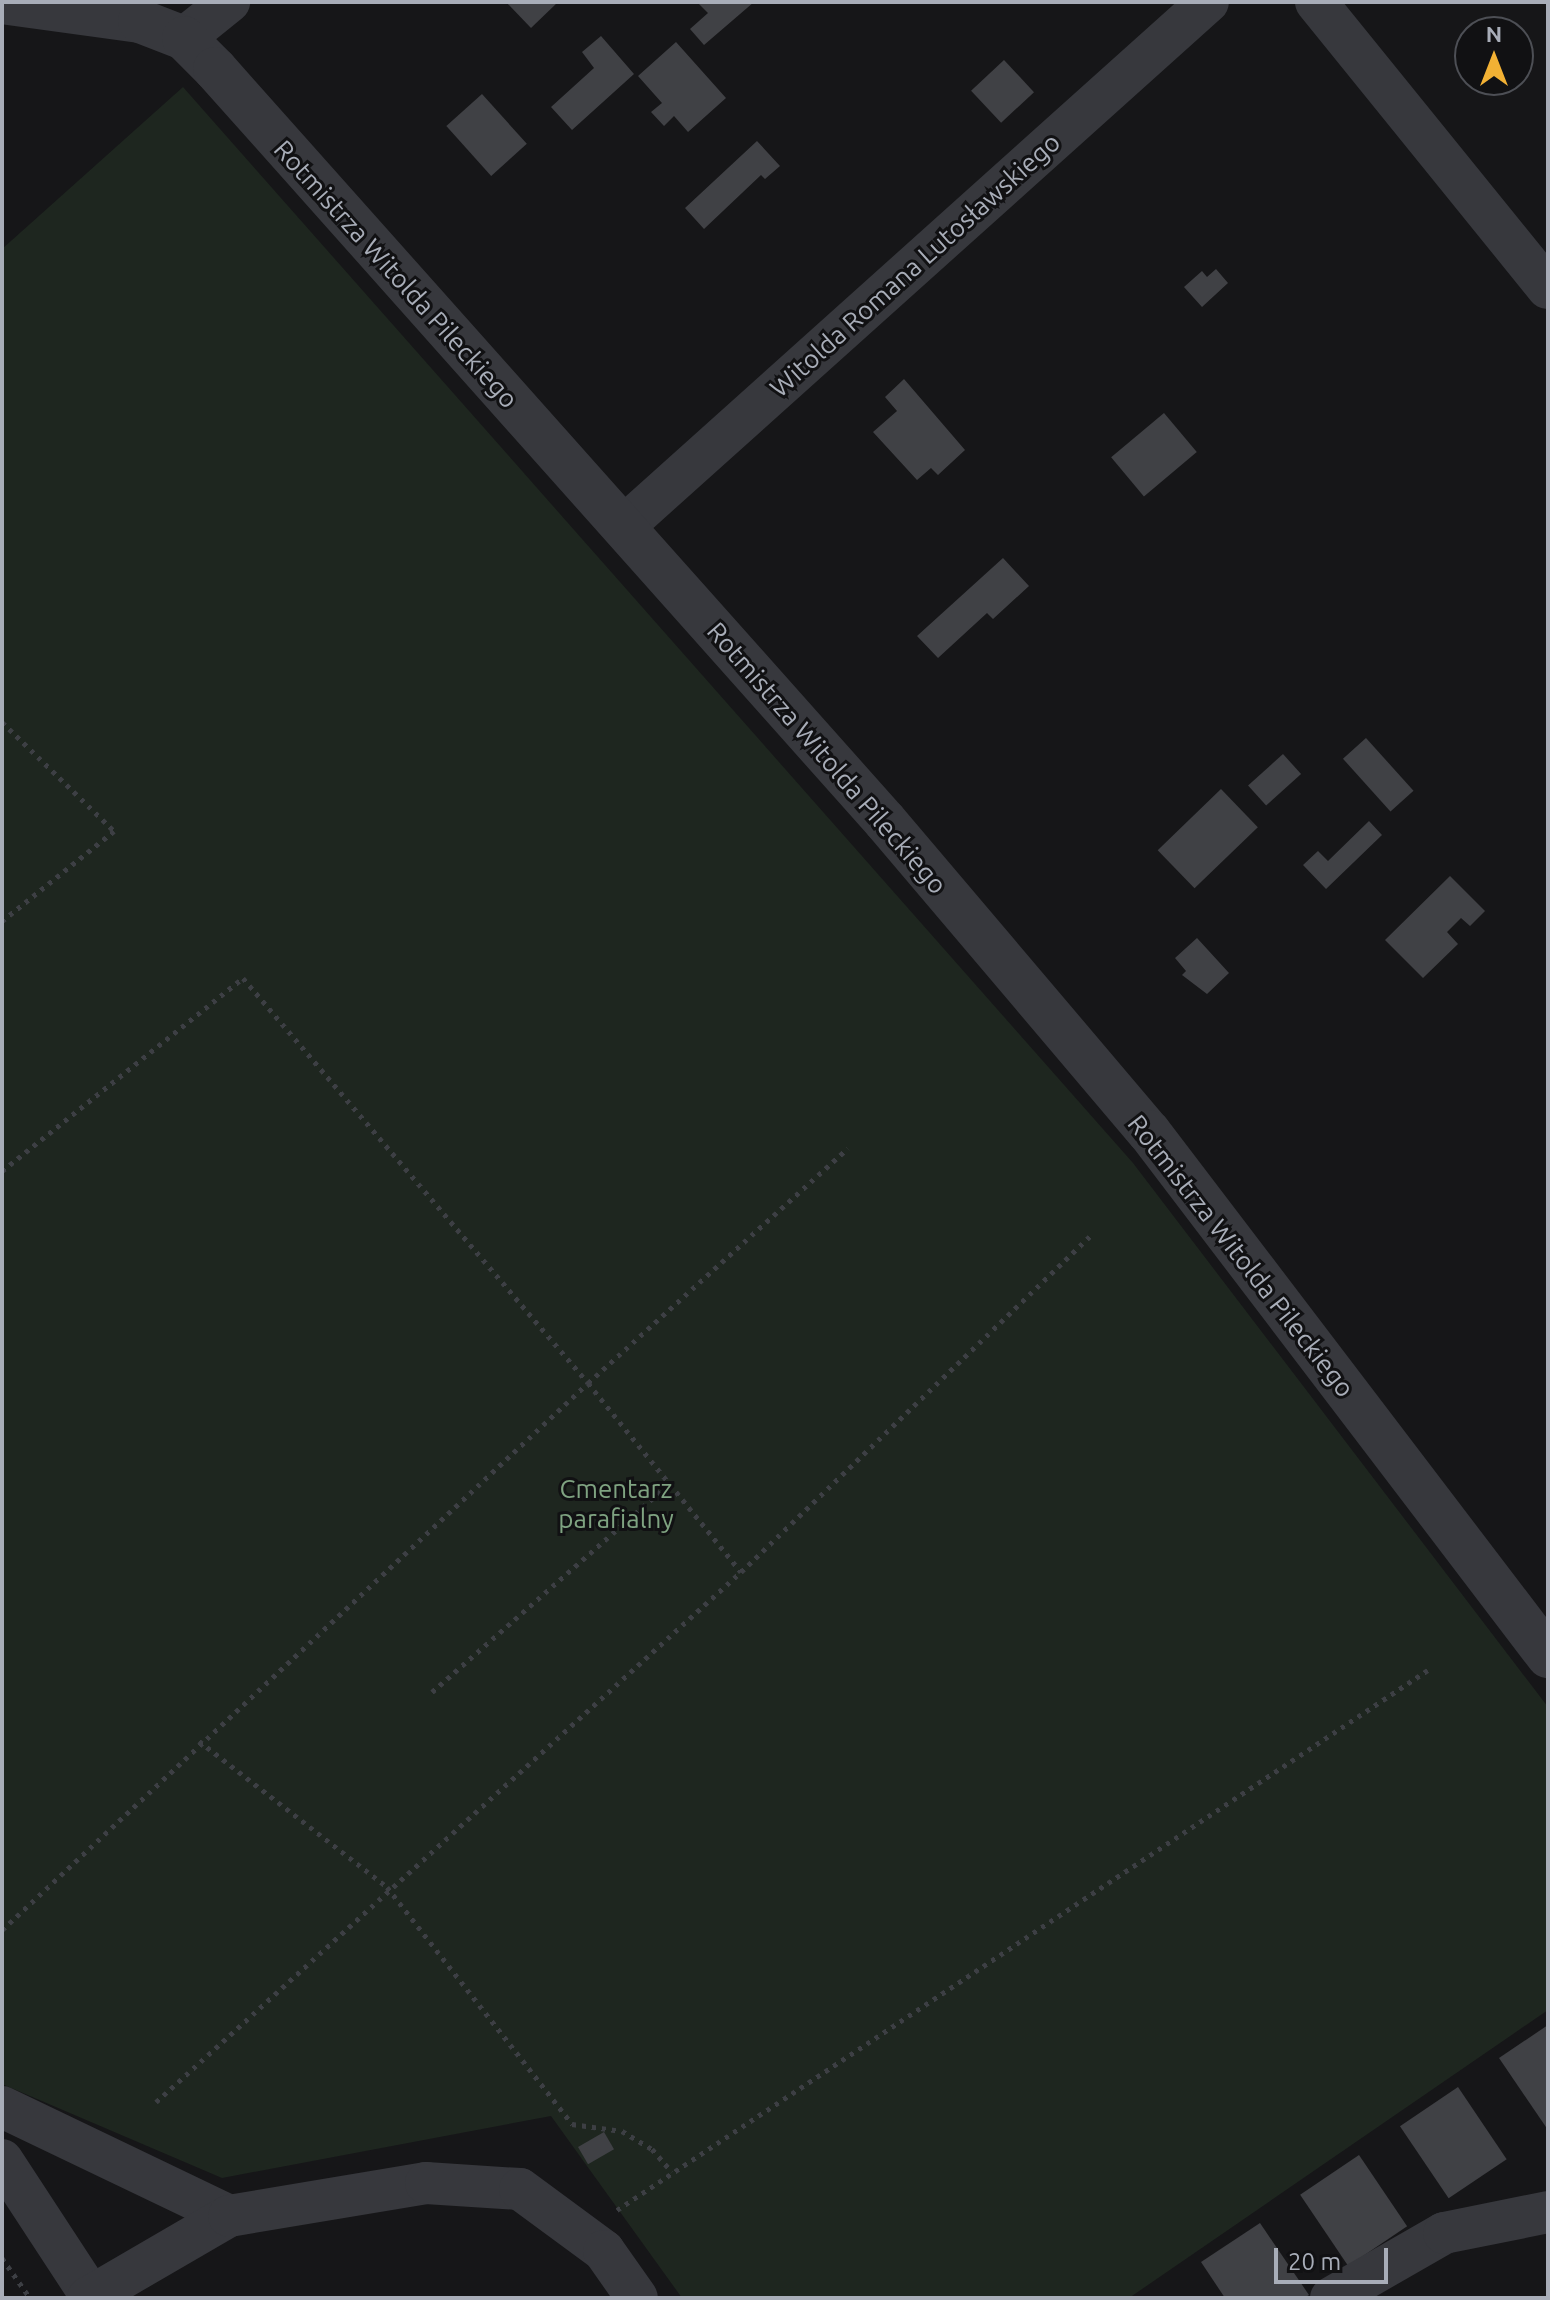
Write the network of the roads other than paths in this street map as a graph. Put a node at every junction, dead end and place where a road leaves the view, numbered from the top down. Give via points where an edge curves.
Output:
1 (2, 2) edge
2 (229, 2) edge
3 (1208, 2) edge
4 (1316, 2) edge
5 (184, 38) junction
6 (1548, 288) edge
7 (623, 527) junction
8 (1541, 1634) edge
9 (2, 2107) edge
10 (2, 2160) edge
11 (1548, 2212) edge
12 (229, 2216) junction
13 (90, 2297) edge
14 (637, 2298) edge
15 (1331, 2298) edge

1 - 5 street, Rotmistrza Witolda Pileckiego via 140,21
2 - 5 street
3 - 7 street, Witolda Romana Lutosławskiego
4 - 6 street
5 - 7 street, Rotmistrza Witolda Pileckiego
7 - 8 street, Rotmistrza Witolda Pileckiego via 885,821 1149,1132
9 - 12 street
10 - 13 street
11 - 15 street via 1444,2233
12 - 13 street
12 - 14 street via 426,2183 520,2189 604,2251

